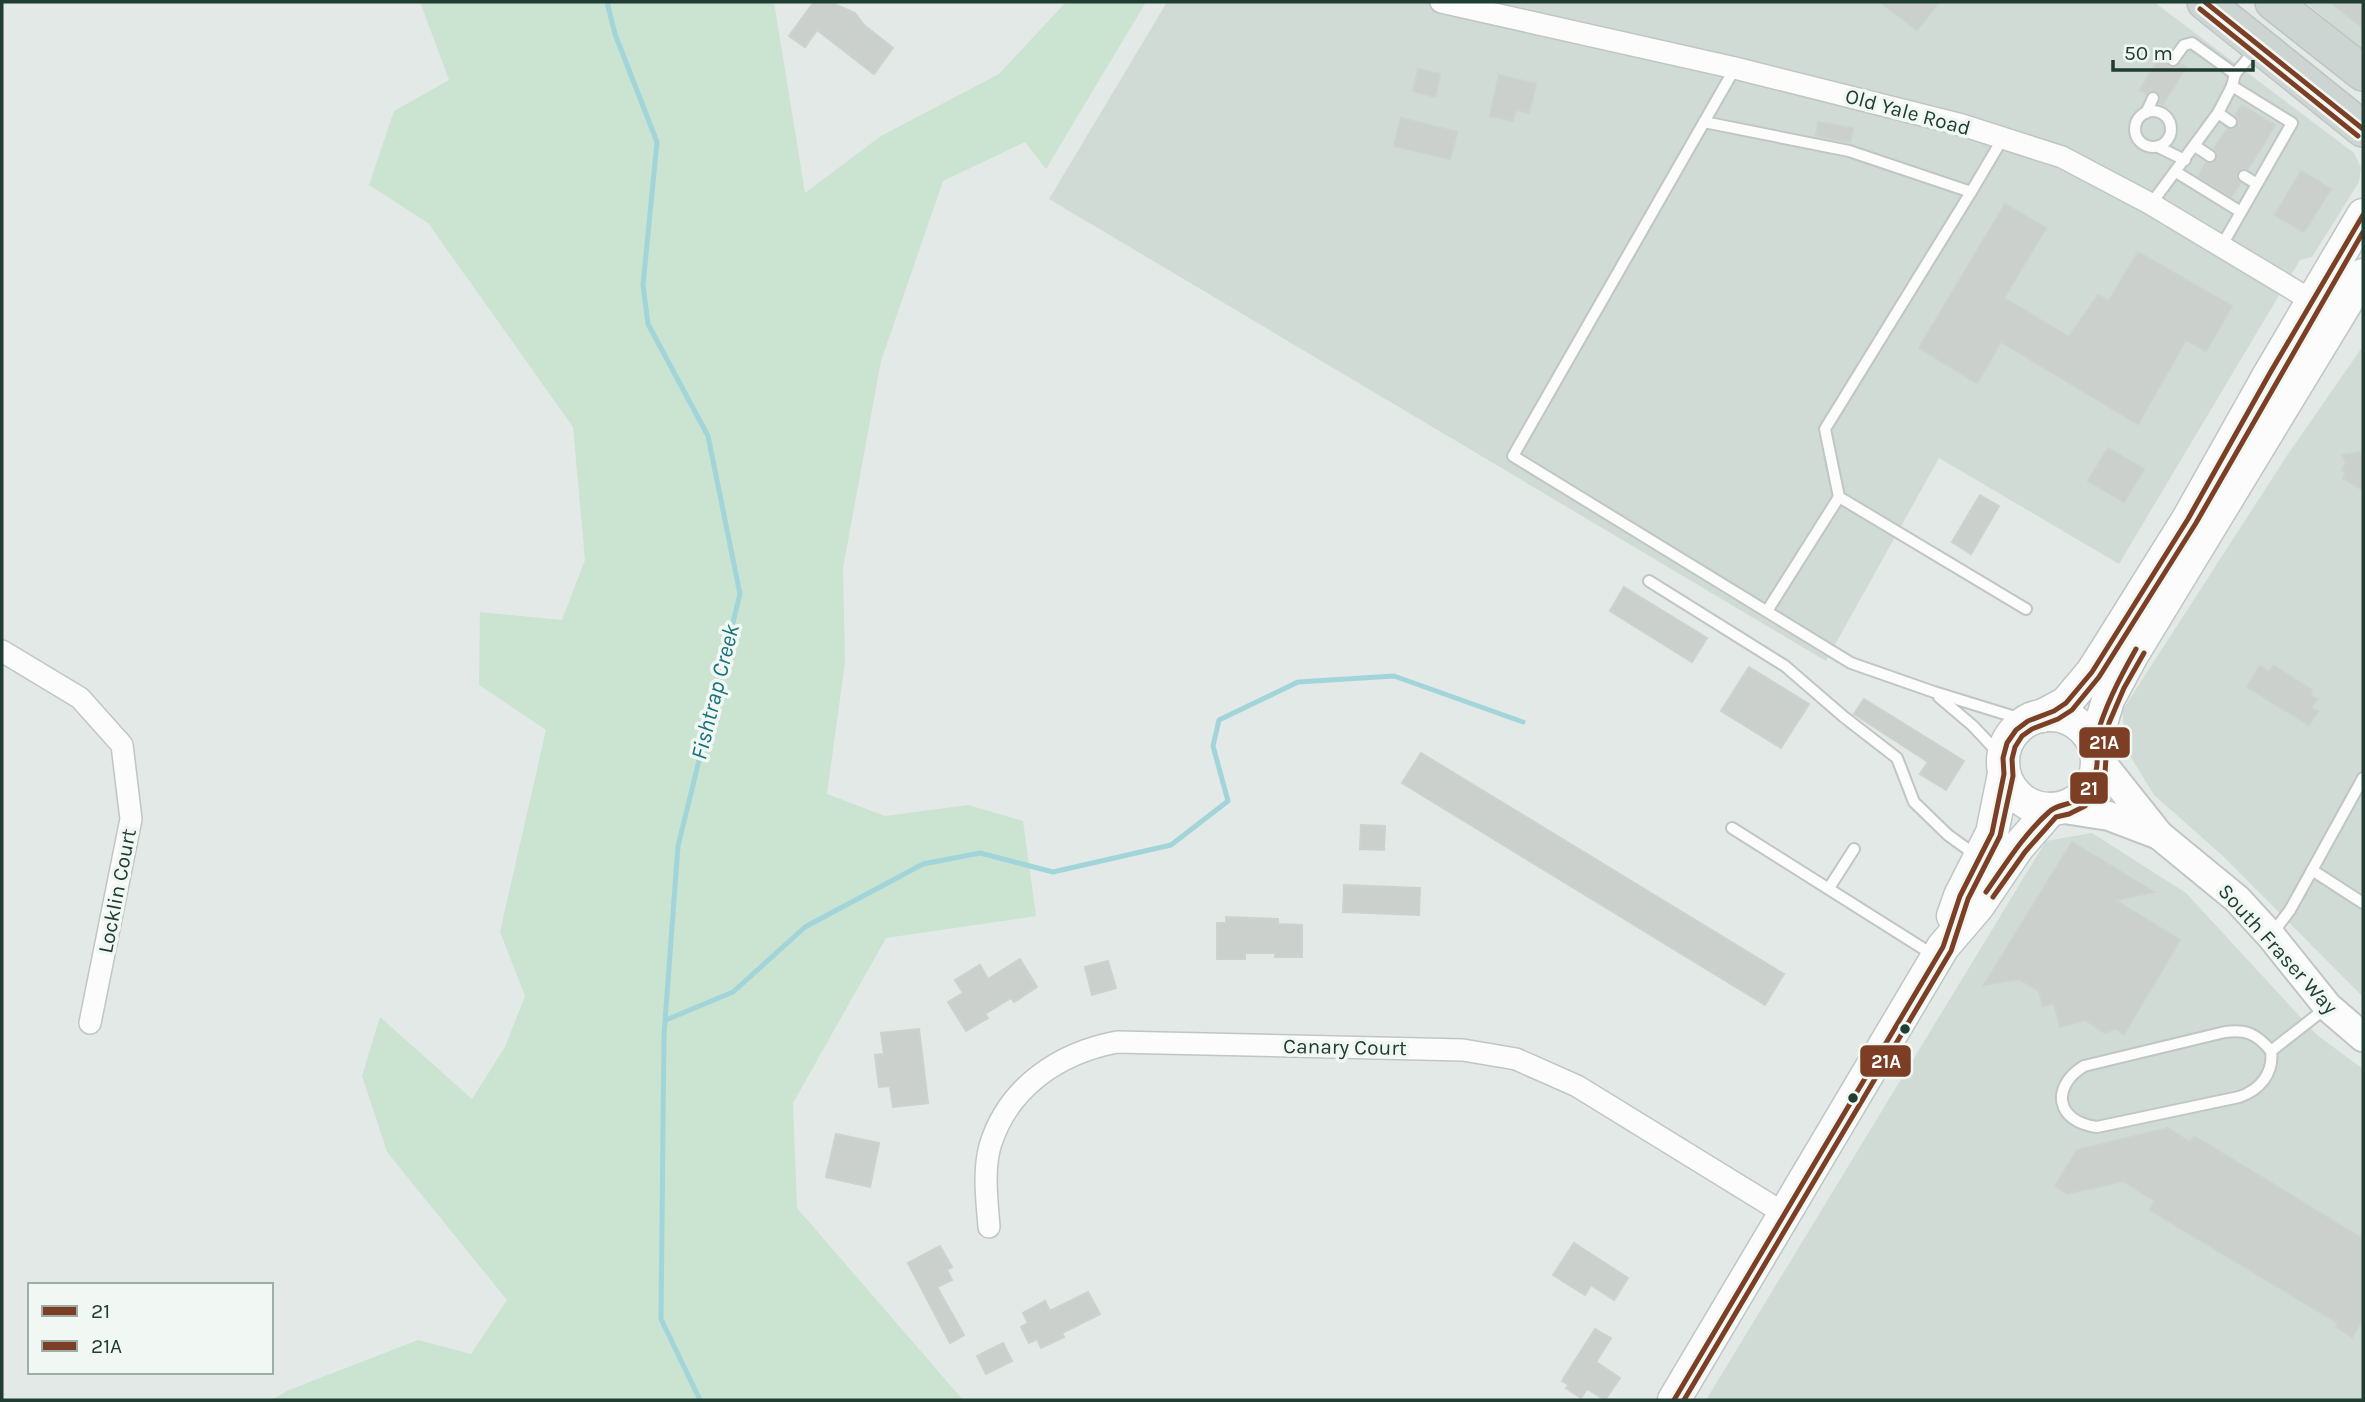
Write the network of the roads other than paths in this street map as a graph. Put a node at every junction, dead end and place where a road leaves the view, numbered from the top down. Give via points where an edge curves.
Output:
1 (1441, 2) edge
2 (2205, 2) edge
3 (2273, 2) edge
4 (2259, 46) junction
5 (2173, 60) dead end
6 (1735, 68) junction
7 (2363, 73) edge
8 (2235, 74) junction
9 (2232, 86) junction
10 (2153, 98) dead end
11 (2146, 113) junction
12 (2218, 113) junction
13 (1704, 122) junction
14 (2231, 122) dead end
15 (2363, 128) edge
16 (2003, 138) junction
17 (2265, 142) dead end
18 (2195, 146) junction
19 (2158, 147) junction
20 (2277, 149) junction
21 (2210, 156) dead end
22 (2185, 160) junction
23 (2176, 172) junction
24 (2244, 176) dead end
25 (2257, 184) junction
26 (1971, 192) junction
27 (2151, 204) junction
28 (2241, 212) junction
29 (2363, 215) edge
30 (2221, 247) junction
31 (2363, 275) edge
32 (2325, 309) junction
33 (1839, 497) junction
34 (1648, 581) dead end
35 (2026, 609) dead end
36 (1767, 611) junction
37 (2, 651) edge
38 (1934, 692) junction
39 (2035, 718) junction
40 (2095, 752) junction
41 (2004, 766) junction
42 (2363, 778) edge
43 (2054, 809) junction
44 (1732, 828) dead end
45 (2159, 835) junction
46 (1854, 849) dead end
47 (1979, 858) junction
48 (2312, 870) junction
49 (1829, 888) junction
50 (2363, 904) edge
51 (2271, 936) junction
52 (1940, 952) junction
53 (2328, 1007) junction
54 (90, 1023) dead end
55 (2363, 1037) edge
56 (2271, 1051) junction
57 (1786, 1214) junction
58 (989, 1227) dead end
59 (1674, 1400) edge

1 - 6 street, Old Yale Road
2 - 4 main road
3 - 7 main road
4 - 8 lane
4 - 15 main road
5 - 8 lane via 2184,45 2192,43
6 - 13 lane
6 - 16 street, Old Yale Road
8 - 9 lane
9 - 12 lane
9 - 20 lane via 2292,123
10 - 11 lane
11 - 19 lane via 2137,120 2137,138 2146,146
11 - 19 lane via 2158,112 2170,124 2170,135
12 - 14 lane
12 - 18 lane
13 - 26 lane via 1849,151
13 - 36 lane via 1513,456
16 - 26 lane
16 - 27 street, Old Yale Road via 2062,157
17 - 20 lane
18 - 21 lane
18 - 22 lane
19 - 22 lane
20 - 25 lane
22 - 23 lane
23 - 27 lane
23 - 28 lane
24 - 25 lane
25 - 28 lane
26 - 33 lane via 1825,429
27 - 30 street, Old Yale Road
28 - 30 lane
29 - 32 main road
30 - 32 street, Old Yale Road
31 - 32 main road
32 - 39 main road via 2097,664 2066,703
32 - 40 main road via 2108,700
33 - 35 lane
33 - 36 lane
34 - 47 lane via 1785,666 1897,758 1914,802
36 - 38 lane via 1851,663
37 - 54 street, Locklin Court via 80,698 122,745 131,820
38 - 39 lane
38 - 41 lane via 1973,726
39 - 40 main road via 2057,716 2072,721 2084,730
39 - 41 main road via 2016,730 2007,743
40 - 43 main road via 2096,772 2090,787 2080,799
40 - 45 street, South Fraser Way
41 - 43 main road via 2011,788 2022,800
41 - 47 main road via 1994,826
42 - 48 lane
43 - 45 street, South Fraser Way via 2109,816
43 - 52 main road via 2018,847
44 - 49 lane
45 - 51 street, South Fraser Way via 2237,899
46 - 49 lane
47 - 52 main road
48 - 50 lane
48 - 51 lane
49 - 52 lane
51 - 53 street, South Fraser Way
52 - 57 main road
53 - 55 street, South Fraser Way
53 - 56 lane
56 - 56 lane via 2271,1069 2250,1093 2105,1127 2076,1122 2061,1095 2064,1083 2084,1066 2225,1032 2245,1030
57 - 58 street, Canary Court via 1577,1086 1516,1059 1463,1049 1117,1042 1053,1065 1011,1103 990,1148 985,1182
57 - 59 main road

